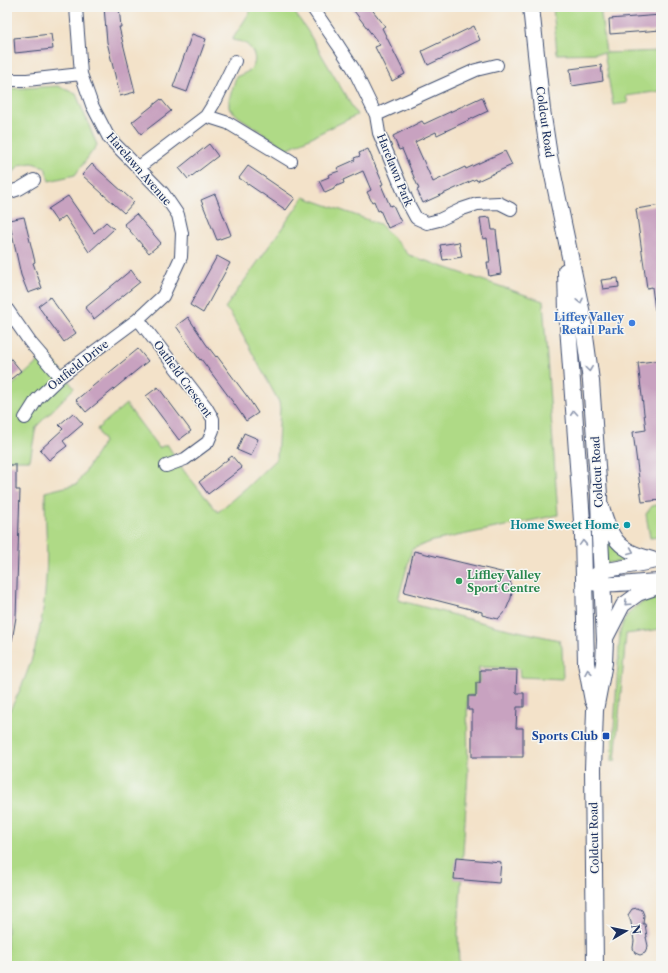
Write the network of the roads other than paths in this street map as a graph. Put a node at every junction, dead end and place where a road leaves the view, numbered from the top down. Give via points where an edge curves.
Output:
1 (76, 7) edge
2 (531, 7) edge
3 (314, 8) edge
4 (235, 61) dead end
5 (497, 65) dead end
6 (81, 74) junction
7 (7, 80) edge
8 (376, 115) junction
9 (206, 116) junction
10 (291, 161) dead end
11 (139, 167) junction
12 (34, 180) dead end
13 (7, 193) edge
14 (511, 210) dead end
15 (565, 235) junction
16 (7, 309) edge
17 (138, 319) junction
18 (60, 377) junction
19 (25, 418) dead end
20 (166, 466) dead end
21 (599, 495) junction
22 (659, 561) edge
23 (602, 578) junction
24 (661, 581) edge
25 (585, 582) junction
26 (661, 586) edge
27 (605, 640) junction
28 (595, 710) junction
29 (595, 965) edge

1 - 6 street, Harelawn Avenue
2 - 15 main road, Coldcut Road via 542,110
3 - 8 street, Harelawn Park via 353,68
4 - 9 street
5 - 8 street via 476,70
6 - 7 street
6 - 11 street, Harelawn Avenue via 92,105 109,138
8 - 14 street, Harelawn Park via 380,134 416,218 427,223 477,204 499,203
9 - 10 street via 228,123
9 - 11 street
11 - 17 street, Harelawn Avenue via 163,193 178,215 182,233 181,257 163,296
12 - 13 street
15 -> 21 main road, Coldcut Road via 584,325 591,381
25 -> 15 main road, Coldcut Road via 566,312
16 - 18 street via 30,342
17 - 18 street, Oatfield Drive
17 - 20 street, Oatfield Crescent via 213,419 213,430 208,442 185,459
18 - 19 street, Oatfield Drive via 37,399
21 -> 22 street via 608,526 625,549
21 - 23 main road, Coldcut Road
22 - 23 street
23 - 24 street via 617,585
23 - 25 street
23 - 27 main road, Coldcut Road
28 -> 25 main road, Coldcut Road via 586,663
26 -> 27 street via 638,594 623,606
27 - 28 main road, Coldcut Road via 604,663
28 - 29 main road, Coldcut Road

